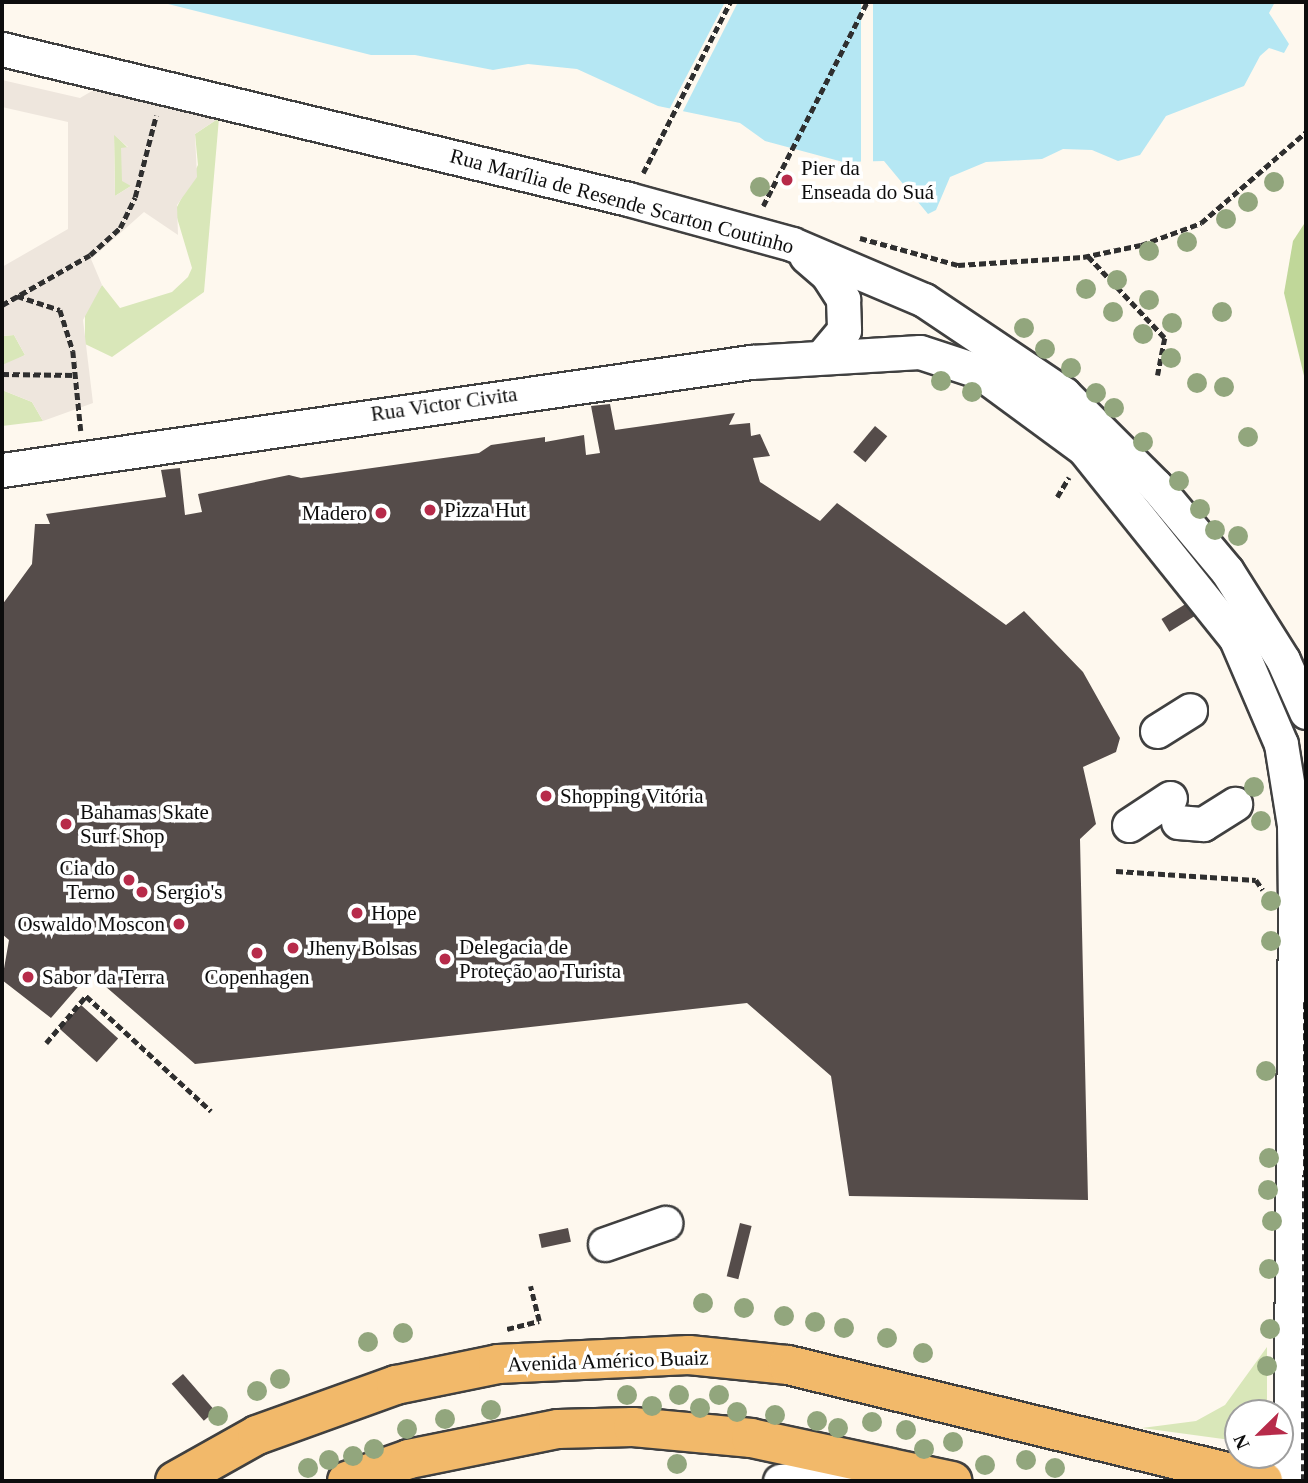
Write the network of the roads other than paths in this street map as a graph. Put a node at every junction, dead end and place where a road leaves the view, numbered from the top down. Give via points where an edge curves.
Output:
1 (2, 50) edge
2 (792, 244) junction
3 (824, 354) junction
4 (74, 454) junction
5 (2, 455) edge
6 (2, 470) edge
7 (1190, 710) dead end
8 (1306, 712) edge
9 (1157, 731) dead end
10 (1235, 803) dead end
11 (1129, 825) dead end
12 (664, 1223) dead end
13 (605, 1244) dead end
14 (1139, 1446) junction
15 (896, 1467) junction
16 (175, 1481) edge
17 (347, 1481) edge
18 (780, 1481) edge
19 (952, 1481) edge
20 (1194, 1481) edge
21 (1263, 1481) edge
22 (1290, 1481) edge

1 - 2 street, Rua Marília de Resende Scarton Coutinho
2 - 3 street via 827,274 843,299 844,330
2 - 8 street, Rua Marília de Resende Scarton Coutinho via 925,300 1064,394 1155,485 1227,570 1283,660
3 - 4 street, Rua Victor Civita
3 - 22 street via 920,352 978,371 1084,449 1202,591 1261,688 1281,744 1294,825
4 - 5 street, Rua Victor Civita
4 - 6 street, Rua Victor Civita
7 - 9 street
10 - 11 street via 1203,824 1174,810
12 - 13 street
14 - 16 main road, Avenida Américo Buaiz via 788,1365 689,1355 498,1364 396,1385 257,1436
14 - 20 main road
14 - 21 main road, Avenida Américo Buaiz
15 - 17 main road via 751,1438 571,1428 409,1459
15 - 18 street
15 - 19 main road

